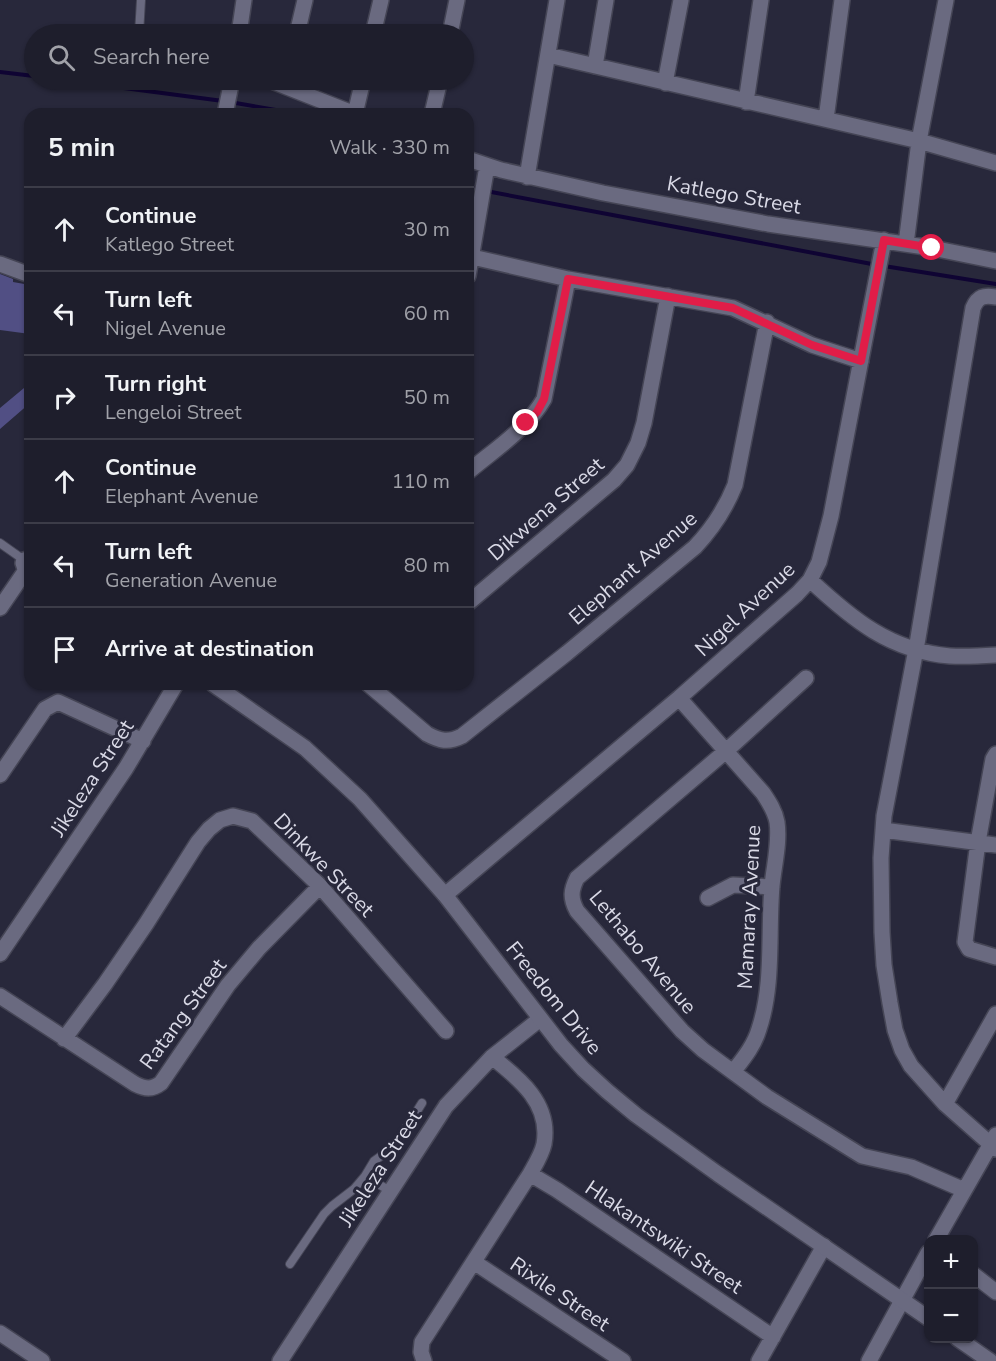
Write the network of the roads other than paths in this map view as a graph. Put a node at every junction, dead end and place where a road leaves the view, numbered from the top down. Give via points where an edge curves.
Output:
1 (141, 0) edge
2 (244, 0) edge
3 (305, 0) edge
4 (381, 0) edge
5 (457, 0) edge
6 (557, 0) edge
7 (606, 0) edge
8 (681, 0) edge
9 (761, 0) edge
10 (842, 0) edge
11 (946, 0) edge
12 (140, 24) edge
13 (240, 24) edge
14 (299, 24) edge
15 (375, 24) edge
16 (452, 24) edge
17 (548, 55) junction
18 (595, 66) junction
19 (665, 83) junction
20 (230, 90) edge
21 (302, 90) edge
22 (361, 90) edge
23 (438, 90) edge
24 (746, 102) junction
25 (226, 108) edge
26 (342, 108) edge
27 (356, 108) edge
28 (433, 108) edge
29 (826, 119) junction
30 (919, 141) junction
31 (474, 161) edge
32 (996, 163) edge
33 (487, 166) junction
34 (527, 177) junction
35 (474, 235) edge
36 (884, 240) junction
37 (906, 244) junction
38 (474, 257) edge
39 (996, 261) edge
40 (0, 264) edge
41 (24, 273) edge
42 (568, 279) junction
43 (668, 296) junction
44 (996, 297) edge
45 (767, 322) junction
46 (861, 361) junction
47 (474, 467) edge
48 (0, 543) edge
49 (24, 561) edge
50 (24, 570) edge
51 (810, 580) junction
52 (474, 598) edge
53 (0, 608) edge
54 (915, 650) junction
55 (996, 656) edge
56 (806, 678) dead end
57 (173, 690) edge
58 (222, 690) edge
59 (376, 690) edge
60 (679, 698) junction
61 (143, 741) junction
62 (726, 751) junction
63 (996, 754) edge
64 (0, 776) edge
65 (883, 830) junction
66 (978, 842) junction
67 (996, 845) edge
68 (320, 886) junction
69 (772, 886) junction
70 (445, 895) junction
71 (708, 898) dead end
72 (0, 954) edge
73 (996, 957) edge
74 (0, 996) edge
75 (996, 1014) edge
76 (540, 1019) junction
77 (446, 1030) dead end
78 (64, 1039) junction
79 (492, 1057) junction
80 (733, 1072) junction
81 (422, 1103) dead end
82 (945, 1104) junction
83 (994, 1143) edge
84 (530, 1174) junction
85 (365, 1176) junction
86 (964, 1190) junction
87 (390, 1191) junction
88 (938, 1235) edge
89 (824, 1246) junction
90 (924, 1261) edge
91 (474, 1262) junction
92 (290, 1264) dead end
93 (978, 1278) edge
94 (996, 1292) edge
95 (903, 1300) junction
96 (924, 1315) edge
97 (773, 1337) junction
98 (2, 1339) edge
99 (964, 1343) edge
100 (423, 1356) edge
101 (42, 1361) edge
102 (280, 1361) edge
103 (623, 1361) edge
104 (759, 1361) edge
105 (869, 1361) edge
106 (990, 1361) edge

1 - 12 lane
2 - 13 street
3 - 14 street
4 - 15 street
5 - 16 street
6 - 17 street
7 - 18 street
8 - 19 street
9 - 24 street
10 - 29 street
11 - 30 street
17 - 18 street
17 - 34 street
18 - 19 street
19 - 24 street
20 - 25 street
21 - 26 street
22 - 27 street
23 - 28 street
24 - 29 street
29 - 30 street
30 - 32 street
30 - 37 street
31 - 33 street, Katlego Street
33 - 34 street, Katlego Street
33 - 35 street
34 - 36 street, Katlego Street via 756,221
36 - 37 street, Katlego Street
36 - 46 street, Nigel Avenue
37 - 39 street, Katlego Street
38 - 42 street
40 - 41 street
42 - 43 street
42 - 47 street via 544,399 526,423
43 - 45 street via 733,308
43 - 52 street, Dikwena Street via 644,423 627,465 588,503
44 - 54 street via 982,296 974,308
45 - 46 street via 812,345
45 - 59 street, Elephant Avenue via 735,485 714,527 695,547 453,741 427,734
46 - 51 street, Nigel Avenue via 825,543
48 - 49 lane
50 - 53 street
51 - 54 street via 858,623
51 - 60 street, Nigel Avenue
54 - 55 street via 950,656
54 - 65 street
56 - 62 street, Lethabo Avenue
57 - 61 street, Jikeleza Street
58 - 70 street, Freedom Drive via 305,748 332,772
60 - 62 street, Mamaray Avenue
60 - 70 street, Nigel Avenue
61 - 64 street via 58,702 45,709
61 - 72 street, Jikeleza Street
62 - 69 street, Mamaray Avenue via 763,793 774,813 778,836
62 - 80 street, Lethabo Avenue via 577,878 571,896 577,911 682,1031
63 - 66 street
65 - 66 street
65 - 82 street via 882,932 895,1030 911,1066
66 - 67 street
66 - 73 street via 965,942 969,949
68 - 77 street, Dinkwe Street
68 - 78 street, Ratang Street via 228,985 156,1087 135,1084
68 - 78 street, Dinkwe Street via 252,822 233,816 220,820 198,842 111,976
69 - 71 street via 733,885
69 - 80 street, Mamaray Avenue via 763,1016 750,1050
70 - 76 street, Freedom Drive
74 - 78 street, Ratang Street
75 - 82 street
76 - 79 street, Jikeleza Street
76 - 89 street, Freedom Drive via 583,1069 636,1115
79 - 84 street via 521,1079 540,1107 544,1147
79 - 87 street, Jikeleza Street via 446,1106
80 - 86 street, Lethabo Avenue via 856,1153 911,1167
81 - 85 lane via 395,1146 374,1161
82 - 83 street
83 - 86 street
84 - 91 street
84 - 97 street, Hlakantswiki Street
85 - 87 lane
85 - 92 lane via 324,1214
86 - 88 street
87 - 102 street, Jikeleza Street
89 - 95 street, Freedom Drive
89 - 97 street
90 - 95 street
91 - 100 street via 422,1342
91 - 103 street, Rixile Street
93 - 94 street
95 - 96 street, Freedom Drive
95 - 105 street
97 - 104 street
98 - 101 street
99 - 106 street

